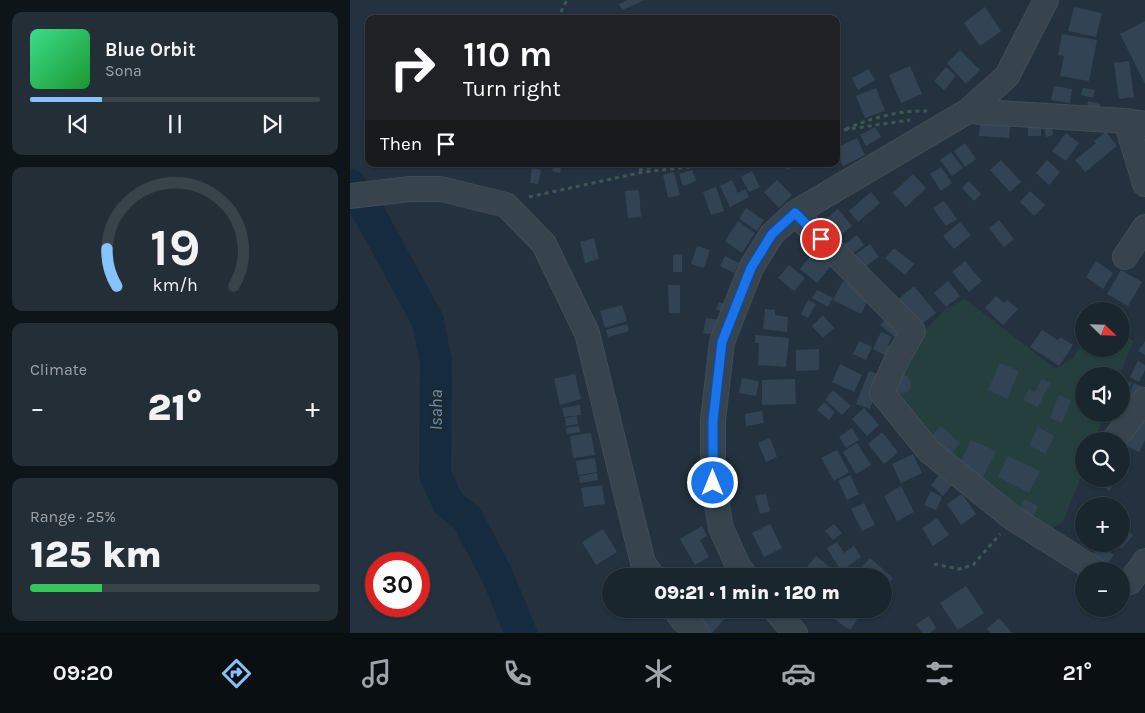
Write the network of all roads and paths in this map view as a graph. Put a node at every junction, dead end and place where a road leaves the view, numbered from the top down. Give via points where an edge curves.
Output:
1 (567, 0) edge
2 (1046, 0) edge
3 (561, 12) dead end
4 (914, 110) dead end
5 (968, 111) junction
6 (912, 120) dead end
7 (1136, 122) edge
8 (840, 130) edge
9 (840, 131) edge
10 (653, 167) edge
11 (689, 167) edge
12 (1145, 184) edge
13 (350, 196) edge
14 (529, 197) dead end
15 (506, 205) junction
16 (795, 213) junction
17 (1145, 227) edge
18 (1124, 258) dead end
19 (1145, 400) edge
20 (1120, 432) edge
21 (1014, 519) junction
22 (1145, 560) edge
23 (1082, 562) edge
24 (934, 564) dead end
25 (646, 568) edge
26 (739, 568) edge
27 (1130, 582) edge
28 (681, 618) edge
29 (782, 618) edge
30 (697, 633) edge
31 (794, 633) edge

1 - 3 path
2 - 5 street via 1007,76
4 - 8 path via 866,120
5 - 7 street
5 - 16 street
6 - 9 path
7 - 12 street
10 - 15 path
11 - 14 path via 643,172
13 - 15 street via 441,189
15 - 25 street via 544,244 587,333
16 - 21 street via 913,330 882,393 929,451
16 - 26 street via 772,234 751,268 722,342 713,420 713,483 721,528
17 - 18 street
19 - 20 street
21 - 23 street
21 - 24 path via 973,565 959,569
22 - 27 street
28 - 30 street
29 - 31 street

